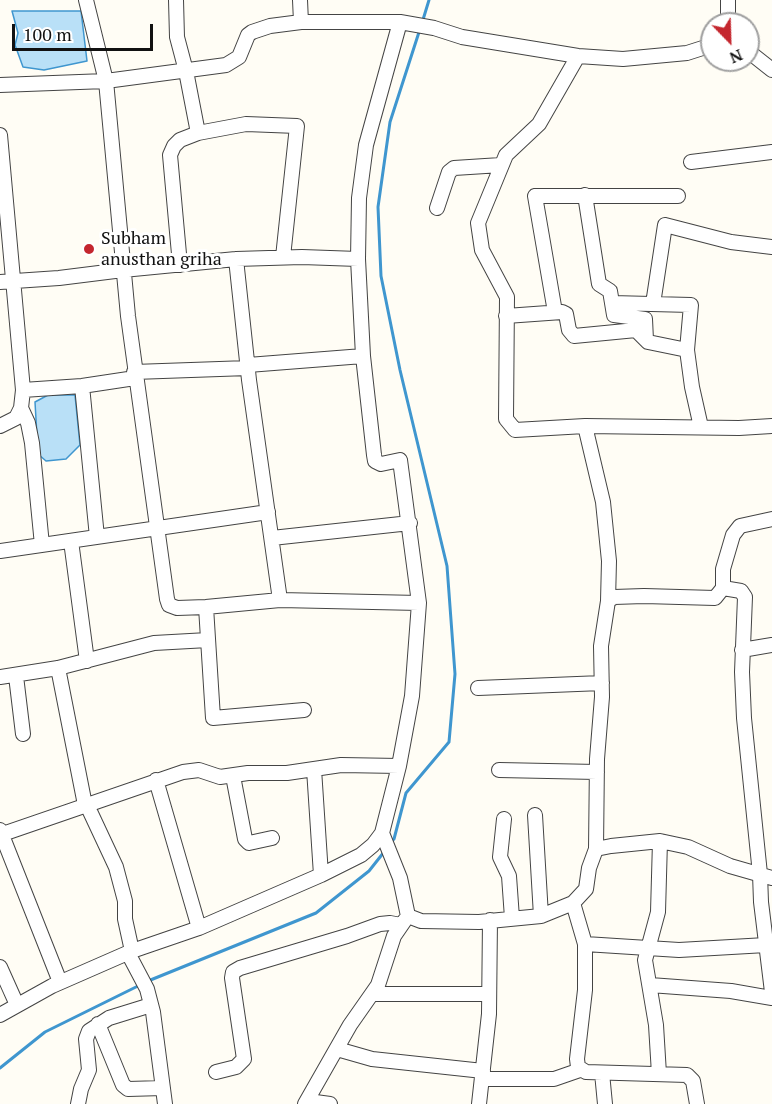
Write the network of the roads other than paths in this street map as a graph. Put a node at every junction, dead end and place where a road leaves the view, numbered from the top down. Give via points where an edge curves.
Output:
1 (86, 0) edge
2 (177, 0) edge
3 (300, 0) edge
4 (301, 22) junction
5 (402, 22) junction
6 (700, 49) edge
7 (578, 56) junction
8 (760, 60) edge
9 (772, 70) edge
10 (186, 71) junction
11 (106, 81) junction
12 (0, 85) edge
13 (198, 133) junction
14 (0, 135) edge
15 (772, 152) edge
16 (691, 162) dead end
17 (501, 165) junction
18 (585, 195) junction
19 (678, 196) dead end
20 (437, 208) dead end
21 (772, 247) edge
22 (284, 257) junction
23 (358, 258) junction
24 (236, 259) junction
25 (180, 265) junction
26 (123, 270) junction
27 (6, 282) edge
28 (612, 303) junction
29 (652, 304) junction
30 (555, 312) junction
31 (506, 316) junction
32 (646, 340) junction
33 (687, 350) junction
34 (363, 356) junction
35 (248, 367) junction
36 (135, 375) junction
37 (82, 386) junction
38 (23, 390) junction
39 (21, 408) junction
40 (0, 426) edge
41 (585, 426) junction
42 (772, 426) edge
43 (701, 427) junction
44 (268, 512) junction
45 (772, 519) edge
46 (410, 523) junction
47 (156, 528) junction
48 (97, 537) junction
49 (272, 538) junction
50 (71, 541) junction
51 (42, 545) junction
52 (0, 550) edge
53 (723, 588) junction
54 (280, 600) junction
55 (608, 602) junction
56 (419, 603) junction
57 (206, 607) junction
58 (208, 640) junction
59 (772, 645) edge
60 (742, 650) junction
61 (87, 661) junction
62 (58, 668) junction
63 (16, 676) junction
64 (0, 677) edge
65 (602, 683) junction
66 (478, 688) dead end
67 (304, 710) dead end
68 (23, 734) dead end
69 (399, 766) junction
70 (315, 769) junction
71 (500, 770) dead end
72 (597, 772) junction
73 (232, 776) junction
74 (156, 780) junction
75 (86, 805) junction
76 (535, 815) dead end
77 (504, 819) dead end
78 (1, 833) edge
79 (382, 833) junction
80 (272, 838) dead end
81 (660, 841) junction
82 (596, 849) junction
83 (321, 875) junction
84 (766, 876) edge
85 (573, 903) junction
86 (541, 916) junction
87 (512, 918) junction
88 (490, 920) junction
89 (404, 921) junction
90 (199, 928) junction
91 (585, 944) junction
92 (766, 945) junction
93 (648, 948) junction
94 (130, 952) junction
95 (0, 967) edge
96 (60, 982) junction
97 (650, 985) junction
98 (772, 992) edge
99 (372, 994) junction
100 (489, 994) junction
101 (772, 999) edge
102 (17, 1005) junction
103 (151, 1005) junction
104 (0, 1015) edge
105 (98, 1024) junction
106 (337, 1049) junction
107 (580, 1070) junction
108 (216, 1072) dead end
109 (602, 1073) junction
110 (659, 1074) junction
111 (482, 1075) junction
112 (163, 1088) junction
113 (306, 1102) edge
114 (78, 1104) edge
115 (165, 1104) edge
116 (330, 1104) edge
117 (479, 1104) edge
118 (605, 1104) edge
119 (697, 1104) edge

1 - 11 street
2 - 10 street via 177,37
3 - 4 street
4 - 5 street
4 - 10 street via 252,32 239,57 226,65
5 - 7 street via 462,37
5 - 23 street via 366,145 359,198
6 - 7 street via 623,59
7 - 17 street via 539,124 506,155
8 - 9 street
10 - 11 street
10 - 13 street
11 - 12 street
11 - 26 street
13 - 22 street via 246,124 297,126
13 - 25 street via 180,140 170,155
14 - 27 street
15 - 16 street
17 - 20 street via 454,168 449,172
17 - 31 street via 478,223 482,250 507,297
18 - 19 street
18 - 28 street via 599,284 610,291
18 - 30 street via 535,196
21 - 29 street via 731,242 665,225
22 - 23 street
22 - 24 street
23 - 34 street
24 - 25 street
24 - 35 street
25 - 26 street
26 - 27 street
26 - 36 street
27 - 38 street
28 - 29 street
28 - 32 street via 614,315 645,319
29 - 33 street via 691,305
30 - 31 street
30 - 32 street via 566,314 574,336 636,330
31 - 41 street via 506,419 510,426 515,430
32 - 33 street
33 - 43 street
34 - 35 street
34 - 46 street via 375,461 381,464 400,460
35 - 36 street
35 - 44 street
36 - 37 street
36 - 47 street
37 - 38 street
37 - 48 street
38 - 39 street
39 - 40 street via 16,418
39 - 51 street via 32,443
41 - 43 street
41 - 55 street via 603,502 609,561
42 - 43 street
44 - 47 street
44 - 49 street
45 - 53 street via 740,526 733,535 723,569
46 - 49 street
46 - 56 street
47 - 48 street
47 - 57 street via 170,605
48 - 50 street
49 - 54 street
50 - 51 street
50 - 61 street
51 - 52 street
53 - 55 street via 714,598 634,596 614,597
53 - 60 street via 741,591 745,597
54 - 56 street
54 - 57 street
55 - 65 street via 601,646
56 - 69 street via 412,696
57 - 58 street
58 - 61 street via 154,643
58 - 67 street via 213,718
59 - 60 street
60 - 84 street via 744,718
61 - 62 street
62 - 63 street
62 - 75 street
63 - 64 street
63 - 68 street
65 - 66 street
65 - 72 street
69 - 70 street via 341,765
69 - 79 street
70 - 73 street
70 - 83 street
71 - 72 street
72 - 82 street
73 - 74 street via 220,777 199,770
73 - 80 street via 247,841
74 - 75 street
74 - 90 street
75 - 78 street
75 - 94 street via 116,867 125,901
76 - 86 street
77 - 87 street via 500,857 509,876
78 - 96 street
79 - 83 street via 361,855
79 - 89 street via 400,878
81 - 82 street
81 - 84 street via 688,847 730,866
81 - 93 street via 658,912
82 - 85 street via 586,890
83 - 90 street
84 - 92 street
85 - 86 street
85 - 91 street
86 - 87 street
87 - 88 street
88 - 89 street
88 - 100 street
89 - 99 street via 394,936
89 - 108 street via 380,924 234,972 244,1059 236,1067
90 - 94 street
91 - 93 street
91 - 107 street via 585,990 576,1059
92 - 93 street
92 - 98 street
93 - 97 street via 645,960
94 - 96 street
94 - 103 street
95 - 102 street
96 - 102 street
97 - 101 street via 731,991
97 - 110 street
99 - 100 street
99 - 106 street
100 - 111 street
102 - 104 street
103 - 105 street
103 - 112 street
105 - 112 street via 123,1085 128,1089
105 - 114 street via 86,1039 89,1070
106 - 111 street via 372,1059
106 - 113 street
107 - 109 street
107 - 111 street via 554,1079
109 - 110 street
109 - 118 street
110 - 119 street via 687,1075 693,1081
111 - 117 street
112 - 115 street
113 - 116 street

